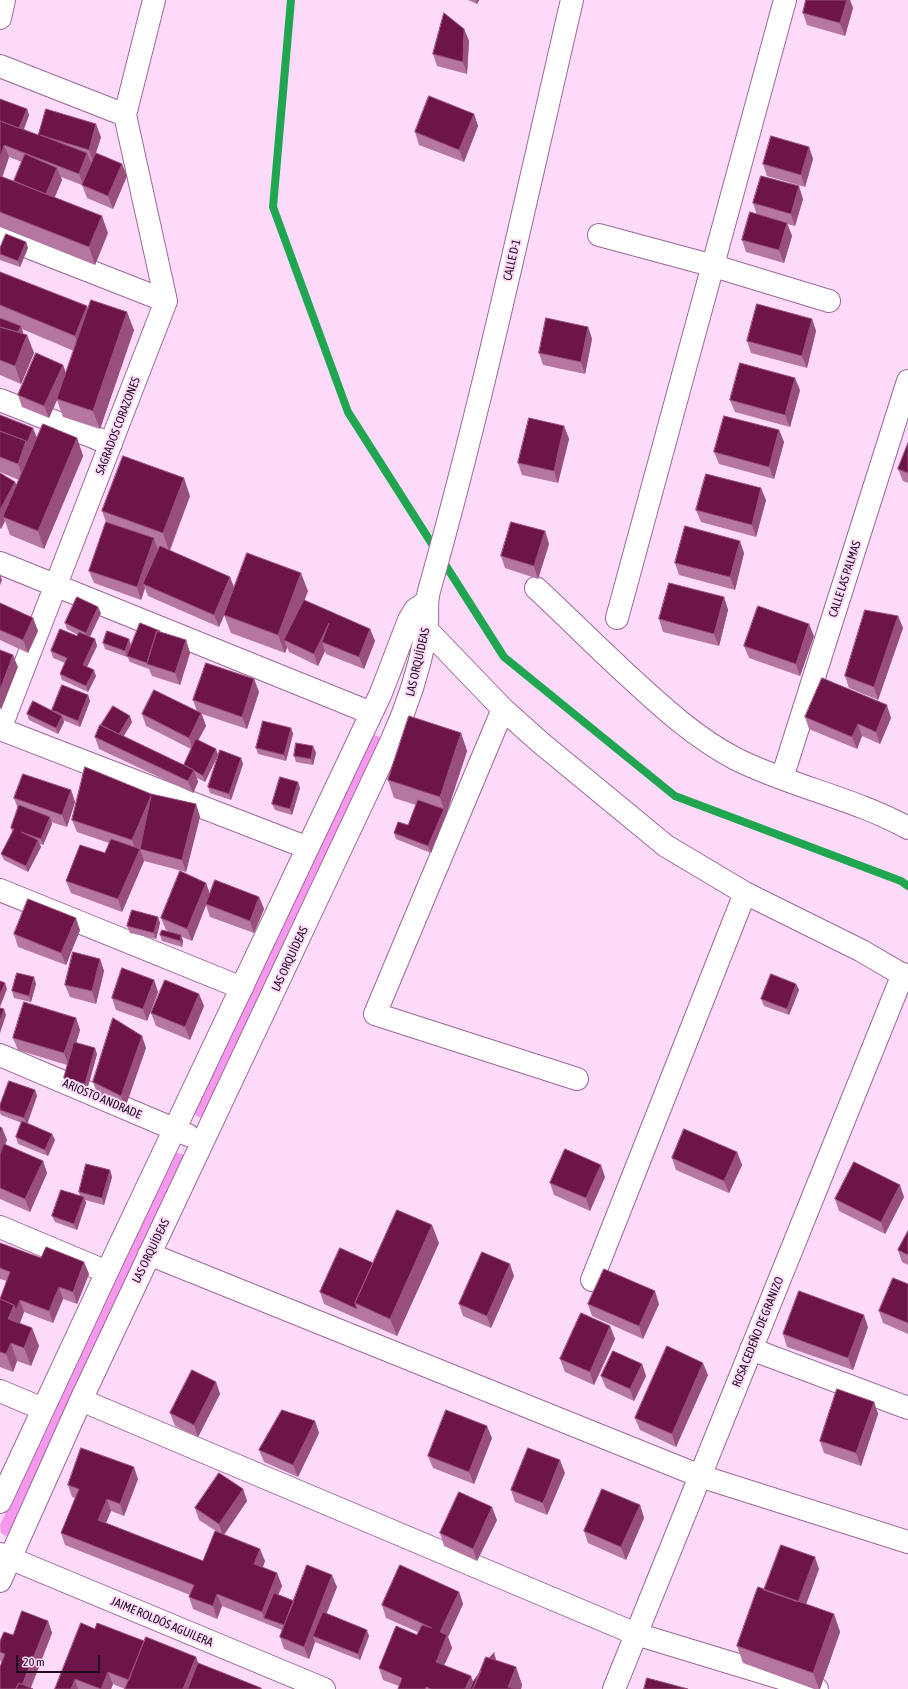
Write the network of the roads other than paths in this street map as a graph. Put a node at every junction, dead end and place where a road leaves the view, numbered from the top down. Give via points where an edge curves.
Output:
1 (4, 0) edge
2 (154, 0) edge
3 (572, 0) edge
4 (785, 0) edge
5 (0, 18) edge
6 (0, 66) edge
7 (125, 115) junction
8 (599, 235) dead end
9 (0, 236) edge
10 (714, 266) junction
11 (166, 301) junction
12 (829, 301) dead end
13 (908, 381) edge
14 (0, 400) edge
15 (111, 444) junction
16 (0, 563) edge
17 (57, 585) junction
18 (536, 588) dead end
19 (426, 602) junction
20 (618, 618) dead end
21 (427, 630) junction
22 (503, 709) junction
23 (371, 714) junction
24 (0, 729) edge
25 (782, 778) junction
26 (908, 828) edge
27 (308, 848) junction
28 (0, 890) edge
29 (745, 893) junction
30 (905, 976) edge
31 (242, 988) junction
32 (0, 1055) edge
33 (577, 1079) dead end
34 (175, 1130) junction
35 (204, 1142) junction
36 (0, 1227) edge
37 (149, 1254) junction
38 (107, 1272) junction
39 (592, 1280) dead end
40 (751, 1349) junction
41 (0, 1391) edge
42 (81, 1400) junction
43 (908, 1408) edge
44 (43, 1409) junction
45 (700, 1476) junction
46 (0, 1502) edge
47 (908, 1542) edge
48 (5, 1556) edge
49 (0, 1581) edge
50 (636, 1634) junction
51 (311, 1686) edge
52 (614, 1689) edge
53 (817, 1689) edge

1 - 5 street
2 - 7 street
3 - 19 street, CALLE D-1 via 483,385
4 - 10 street
6 - 7 street
7 - 11 street
8 - 10 street
9 - 11 street
10 - 12 street
10 - 20 street
11 - 15 street, SAGRADOS CORAZONES
13 - 25 street, CALLE LAS PALMAS
14 - 15 street
15 - 17 street, SAGRADOS CORAZONES
16 - 17 street
17 - 23 street
17 - 24 street, SAGRADOS CORAZONES
18 - 25 street via 670,715 703,740 737,759
19 - 21 street, LAS ORQUÍDEAS
19 - 23 street, LAS ORQUÍDEAS via 415,610 409,620
21 - 22 street
21 - 35 street, LAS ORQUÍDEAS via 402,720
22 - 29 street via 666,846
22 - 33 street via 375,1014
23 - 27 street, LAS ORQUÍDEAS
24 - 27 street
25 - 26 street via 886,816
27 - 31 street, LAS ORQUÍDEAS
28 - 31 street
29 - 30 street via 862,951
29 - 39 street
30 - 40 street, ROSA CEDEÑO DE GRANIZO
31 - 34 street, LAS ORQUÍDEAS
32 - 34 street, ARIOSTO ANDRADE
34 - 35 street, ARIOSTO ANDRADE
34 - 38 street, LAS ORQUÍDEAS
35 - 37 street, LAS ORQUÍDEAS
36 - 38 street
37 - 42 street, LAS ORQUÍDEAS
37 - 45 street
38 - 44 street, LAS ORQUÍDEAS
40 - 43 street
40 - 45 street, ROSA CEDEÑO DE GRANIZO
41 - 44 street
42 - 48 street, LAS ORQUÍDEAS
42 - 50 street
44 - 46 street, LAS ORQUÍDEAS
45 - 47 street
45 - 50 street, ROSA CEDEÑO DE GRANIZO
48 - 49 street, LAS ORQUÍDEAS
48 - 51 street, JAIME ROLDÓS AGUILERA
50 - 52 street, ROSA CEDEÑO DE GRANIZO
50 - 53 street

